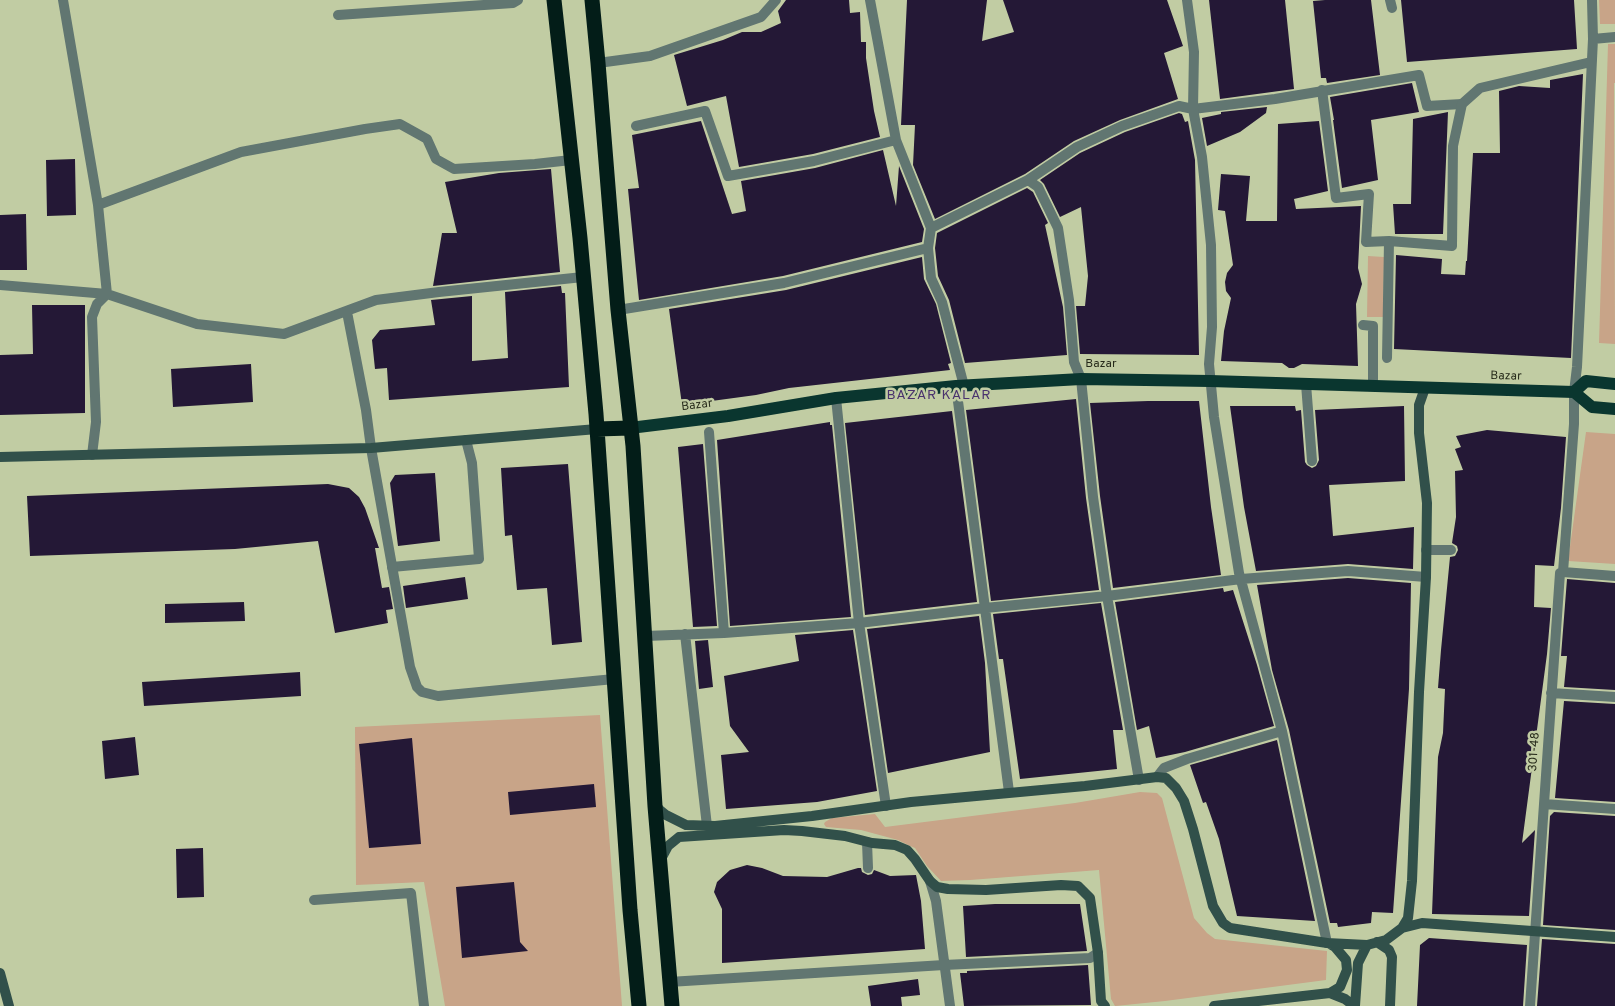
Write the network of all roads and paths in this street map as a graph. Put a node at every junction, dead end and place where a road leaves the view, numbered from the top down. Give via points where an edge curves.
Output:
1 (63, 0) edge
2 (518, 0) edge
3 (554, 0) edge
4 (592, 0) edge
5 (776, 0) edge
6 (870, 0) edge
7 (1187, 0) edge
8 (1592, 0) edge
9 (338, 15) dead end
10 (1615, 37) edge
11 (1593, 38) junction
12 (1591, 62) junction
13 (598, 63) junction
14 (1322, 90) junction
15 (1462, 104) junction
16 (1193, 109) junction
17 (636, 126) dead end
18 (896, 140) junction
19 (571, 160) junction
20 (1028, 180) junction
21 (98, 205) junction
22 (931, 228) junction
23 (1389, 242) junction
24 (928, 248) junction
25 (584, 277) junction
26 (0, 285) edge
27 (107, 294) junction
28 (618, 310) junction
29 (346, 312) junction
30 (1363, 325) dead end
31 (1387, 358) dead end
32 (1081, 379) junction
33 (1210, 381) junction
34 (1614, 382) edge
35 (1306, 384) junction
36 (1373, 385) junction
37 (960, 386) junction
38 (1425, 388) junction
39 (1574, 392) junction
40 (836, 398) junction
41 (1615, 409) edge
42 (630, 428) junction
43 (597, 429) junction
44 (709, 432) dead end
45 (466, 440) junction
46 (371, 448) junction
47 (92, 455) junction
48 (0, 457) edge
49 (1312, 461) dead end
50 (1426, 550) junction
51 (1451, 550) dead end
52 (392, 567) junction
53 (1561, 572) junction
54 (1615, 576) edge
55 (1426, 577) junction
56 (1241, 579) junction
57 (1107, 596) junction
58 (985, 608) junction
59 (859, 623) junction
60 (724, 633) junction
61 (685, 634) junction
62 (646, 636) junction
63 (614, 679) junction
64 (1551, 693) junction
65 (1615, 697) edge
66 (1282, 731) junction
67 (1157, 777) junction
68 (1139, 780) junction
69 (1009, 792) junction
70 (1544, 804) junction
71 (656, 806) junction
72 (886, 806) junction
73 (1615, 809) edge
74 (812, 816) junction
75 (706, 826) junction
76 (816, 833) junction
77 (867, 842) junction
78 (660, 861) junction
79 (868, 868) dead end
80 (930, 881) junction
81 (314, 900) dead end
82 (1402, 928) junction
83 (1535, 932) junction
84 (1615, 937) edge
85 (1328, 942) junction
86 (1372, 943) junction
87 (1098, 953) junction
88 (944, 965) junction
89 (0, 973) edge
90 (669, 982) junction
91 (1330, 993) junction
92 (1102, 1004) edge
93 (1233, 1005) edge
94 (9, 1006) edge
95 (424, 1006) edge
96 (639, 1006) edge
97 (672, 1006) edge
98 (950, 1006) edge
99 (1214, 1006) edge
100 (1354, 1006) edge
101 (1390, 1006) edge
102 (1530, 1006) edge

1 - 21 street
2 - 9 street via 513,3
3 - 19 highway
4 - 13 highway
5 - 13 street via 761,17 650,56
6 - 18 street
7 - 16 street via 1194,52
8 - 11 street, 301-48
10 - 11 street
11 - 12 street, 301-48
12 - 15 street via 1480,88
12 - 39 street, 301-48
13 - 28 highway
14 - 15 street via 1419,75 1427,106
14 - 16 street
14 - 23 street via 1336,198 1369,194 1366,242
15 - 23 street via 1453,146 1452,246
16 - 20 street via 1179,106 1122,126 1076,147
16 - 33 street via 1202,157 1211,244
17 - 18 street via 705,111 728,176 814,161
18 - 22 street
19 - 21 street via 454,169 436,159 427,139 400,124 241,152
19 - 25 highway
20 - 22 street
20 - 32 street via 1038,187 1058,228 1074,362
21 - 27 street
22 - 24 street
23 - 31 street
24 - 28 street via 784,283
24 - 37 street via 930,278 942,302
25 - 29 street via 376,300
25 - 43 highway
26 - 27 street
27 - 29 street via 197,324 284,334
27 - 47 street via 97,304 92,317 96,422
28 - 42 highway
29 - 46 street
30 - 36 street via 1373,326
32 - 33 main road, Bazar
32 - 37 main road, Bazar
32 - 57 street
33 - 35 main road, Bazar
33 - 56 street
34 - 39 main road via 1586,381
35 - 36 main road, Bazar
35 - 49 street
36 - 38 main road, Bazar
37 - 40 main road, Bazar
37 - 58 street
38 - 39 main road, Bazar
38 - 50 street via 1419,405 1419,433 1427,503
39 - 41 main road via 1592,407
39 - 53 street, 301-48
40 - 42 main road, Bazar
40 - 59 street
42 - 43 highway
42 - 62 highway
43 - 45 street
43 - 63 highway
44 - 60 street
45 - 46 street
45 - 52 street via 472,462 479,559
46 - 47 street
46 - 52 street
47 - 48 street
50 - 51 street
50 - 55 street
52 - 63 street via 413,679 422,692 448,696
53 - 54 street
53 - 64 street, 301-48
55 - 56 street via 1348,572
55 - 82 street via 1412,881 1408,918
56 - 57 street
56 - 66 street
57 - 58 street
57 - 68 street
58 - 59 street
58 - 69 street
59 - 60 street
59 - 72 street
60 - 61 street
61 - 62 street
61 - 75 street
62 - 71 highway
63 - 96 highway
64 - 65 street
64 - 70 street, 301-48
66 - 67 street via 1187,759 1164,768
66 - 85 street
67 - 68 street
67 - 85 street via 1166,778 1184,801 1213,906 1223,923 1230,928
68 - 69 street
69 - 72 street
70 - 73 street
70 - 83 street, 301-48
71 - 75 street via 686,825
71 - 78 highway
72 - 74 street
74 - 75 street
74 - 76 street
76 - 77 street
76 - 78 street via 784,830 679,837 668,846
77 - 79 street
77 - 80 street via 895,845 907,850
78 - 90 highway
80 - 87 street via 937,887 948,889 1078,886 1090,898
80 - 88 street via 936,901
81 - 95 street via 411,893
82 - 83 street via 1422,923
82 - 86 street via 1386,940
83 - 84 street
83 - 102 street, 301-48
85 - 86 street
85 - 91 street via 1342,954 1347,970 1340,987
86 - 100 street via 1358,963
86 - 101 street via 1389,950 1392,957
87 - 88 street via 1090,958
87 - 92 street
88 - 90 street
88 - 98 street
89 - 94 street
90 - 97 highway
91 - 93 street
91 - 100 street via 1345,998
93 - 99 street

